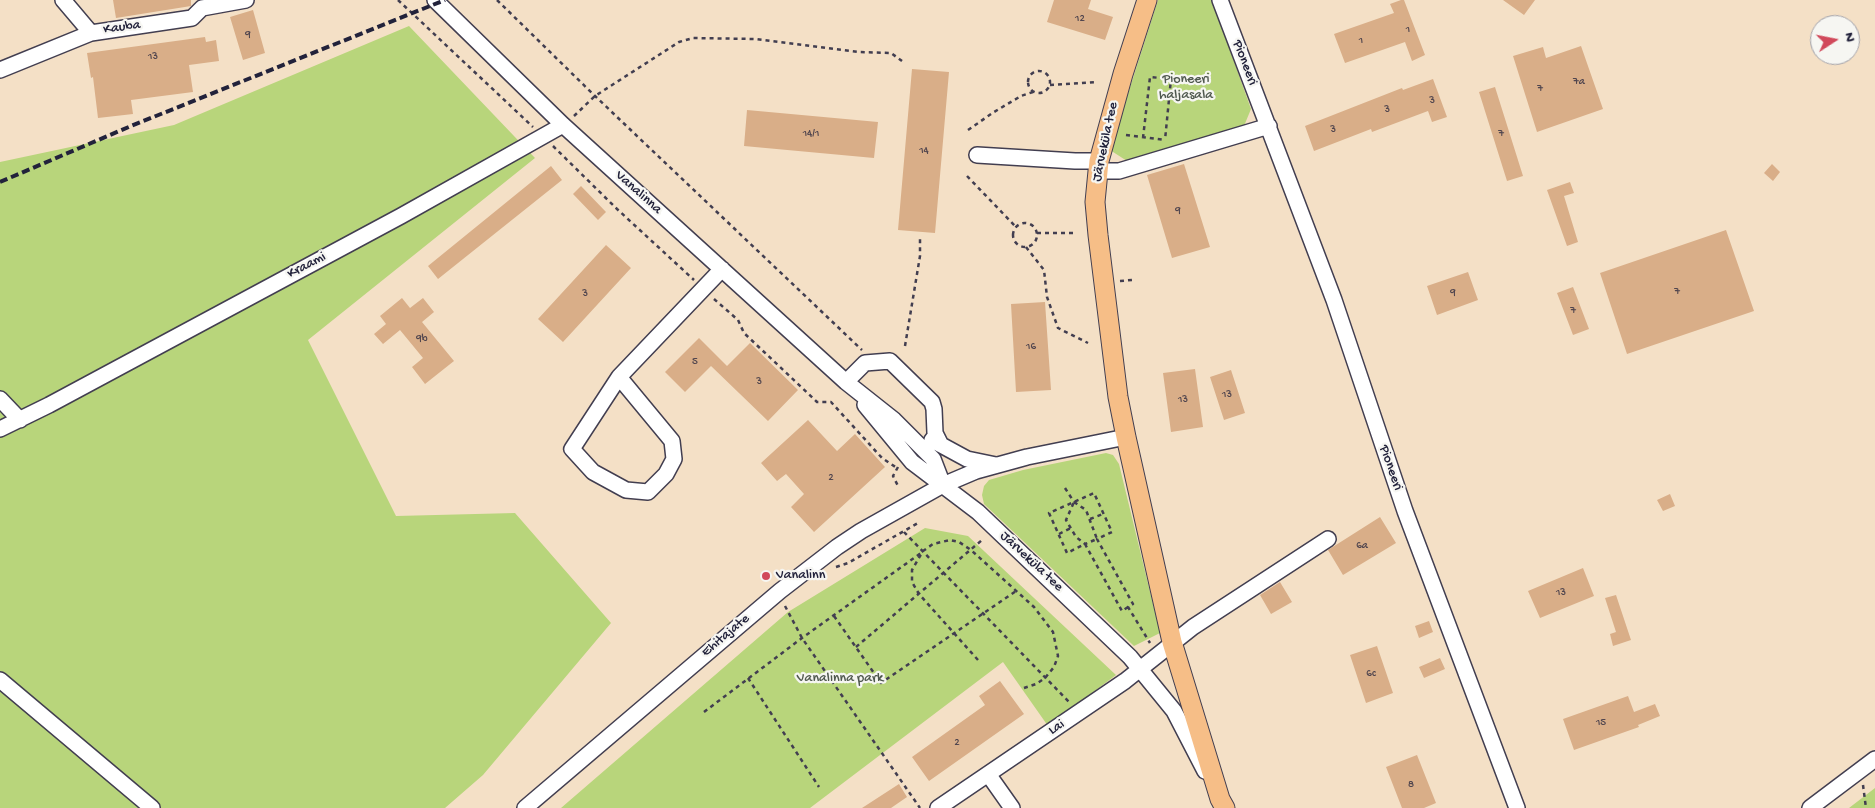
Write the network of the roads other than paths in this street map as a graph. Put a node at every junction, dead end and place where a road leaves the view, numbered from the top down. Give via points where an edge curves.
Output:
1 (63, 0) edge
2 (246, 0) edge
3 (435, 0) edge
4 (1147, 0) edge
5 (1220, 0) edge
6 (91, 33) junction
7 (0, 70) edge
8 (564, 125) junction
9 (1268, 126) junction
10 (977, 155) dead end
11 (1098, 166) junction
12 (722, 269) junction
13 (619, 377) junction
14 (846, 382) junction
15 (0, 399) edge
16 (20, 420) junction
17 (894, 420) junction
18 (0, 429) edge
19 (1126, 437) junction
20 (941, 445) junction
21 (998, 465) junction
22 (943, 485) junction
23 (1328, 539) dead end
24 (1172, 642) junction
25 (1140, 668) junction
26 (0, 680) edge
27 (1875, 759) edge
28 (988, 774) junction
29 (1222, 803) edge
30 (152, 808) edge
31 (525, 808) edge
32 (938, 808) edge
33 (1012, 808) edge
34 (1516, 808) edge
35 (1810, 808) edge

1 - 6 street
2 - 6 street, Kauba via 202,8 192,18
3 - 8 street, Vanalinna
4 - 11 main road, Järveküla tee
5 - 9 street, Pioneeri
6 - 7 street, Kauba
8 - 12 street, Vanalinna
8 - 16 street, Kraami
9 - 11 street via 1119,171
9 - 34 street, Pioneeri via 1334,300 1405,512
10 - 11 street
11 - 19 main road, Järveküla tee via 1095,202 1098,235
12 - 13 street
12 - 14 street, Vanalinna
13 - 13 street via 672,441 674,459 666,474 648,492 626,490 593,472 572,449
14 - 17 street, Vanalinna
14 - 20 street via 865,363 890,361 932,402 934,433
14 - 22 street, Vanalinna via 912,462
15 - 16 street
16 - 18 street, Kraami
17 - 20 street
17 - 22 street, Vanalinna via 933,459
19 - 21 street
19 - 24 main road, Järveküla tee
20 - 21 street via 967,459
21 - 22 street
22 - 25 street, Järveküla tee via 986,518
22 - 31 street, Ehitajate via 861,531 808,569
23 - 24 street, Lai
24 - 25 street, Lai
24 - 29 main road, Järveküla tee
25 - 28 street, Lai
25 - 29 street, Järveküla tee via 1174,711
26 - 30 street
27 - 35 street
28 - 32 street, Lai
28 - 33 street

